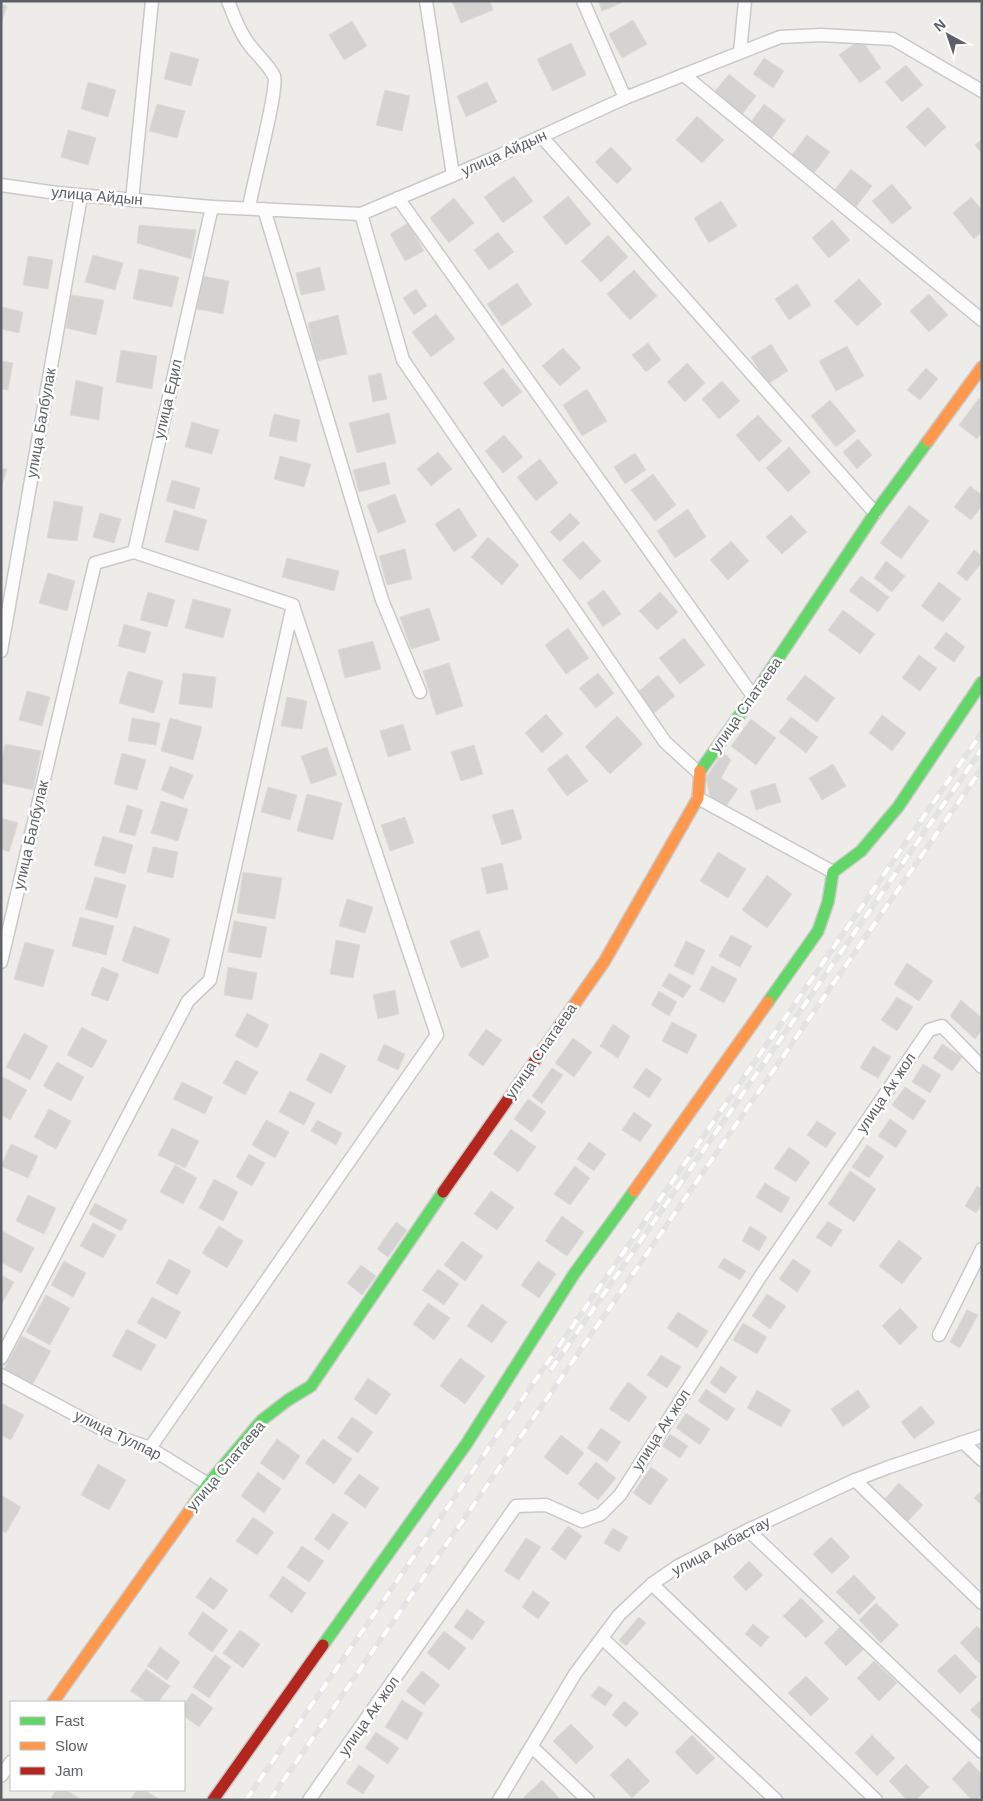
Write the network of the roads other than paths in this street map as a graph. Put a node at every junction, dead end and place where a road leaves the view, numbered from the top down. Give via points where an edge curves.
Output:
1 (152, 1) edge
2 (228, 1) edge
3 (426, 1) edge
4 (583, 1) edge
5 (745, 1) edge
6 (740, 52) junction
7 (684, 75) junction
8 (982, 91) edge
9 (625, 98) junction
10 (542, 137) junction
11 (454, 175) junction
12 (1, 185) edge
13 (81, 196) junction
14 (398, 198) junction
15 (132, 200) junction
16 (212, 207) junction
17 (249, 208) junction
18 (264, 209) junction
19 (361, 214) junction
20 (982, 320) edge
21 (982, 367) edge
22 (875, 513) junction
23 (134, 552) junction
24 (292, 605) junction
25 (1, 651) edge
26 (982, 682) edge
27 (420, 692) dead end
28 (753, 696) junction
29 (699, 773) junction
30 (698, 798) junction
31 (833, 872) junction
32 (1, 962) edge
33 (982, 1067) edge
34 (982, 1249) edge
35 (939, 1334) dead end
36 (1, 1358) edge
37 (1, 1375) edge
38 (982, 1436) edge
39 (963, 1442) junction
40 (150, 1448) junction
41 (982, 1460) edge
42 (855, 1480) junction
43 (208, 1484) junction
44 (748, 1530) junction
45 (652, 1584) junction
46 (982, 1603) edge
47 (602, 1638) junction
48 (54, 1701) edge
49 (532, 1747) junction
50 (982, 1752) edge
51 (10, 1763) edge
52 (1, 1776) edge
53 (213, 1800) edge
54 (310, 1800) edge
55 (500, 1800) edge
56 (588, 1800) edge
57 (776, 1800) edge
58 (876, 1800) edge

1 - 15 street
2 - 17 street via 246,40 275,78 271,111
3 - 11 street
4 - 9 street
5 - 6 street
6 - 7 street, улица Айдын
6 - 8 street, улица Айдын via 780,36 893,39
7 - 9 street, улица Айдын
7 - 20 street
9 - 10 street, улица Айдын
10 - 11 street, улица Айдын
10 - 22 street
11 - 14 street, улица Айдын
12 - 13 street, улица Айдын
13 - 15 street, улица Айдын
13 - 25 street, улица Балбулак
14 - 19 street, улица Айдын
14 - 28 street
15 - 16 street, улица Айдын
16 - 17 street, улица Айдын
16 - 23 street, улица Едил
17 - 18 street, улица Айдын
18 - 19 street, улица Айдын
18 - 27 street via 382,600
19 - 29 street via 403,360 665,742
21 - 22 street, улица Спатаева
22 - 28 street, улица Спатаева
23 - 24 street
23 - 32 street, улица Балбулак via 94,563
24 - 36 street via 210,980 188,1001
24 - 40 street via 437,1035
26 - 31 street via 898,807 860,851
28 - 29 street, улица Спатаева
29 - 30 street, улица Спатаева
30 - 31 street
30 - 43 street, улица Спатаева via 604,962 311,1386 262,1420
31 - 53 street via 826,915 818,931 574,1274 467,1443
33 - 54 street, улица Ак жол via 942,1026 929,1030 760,1277 620,1495 601,1514 582,1521 546,1505 516,1506
34 - 35 street
37 - 40 street, улица Тулпар via 113,1435
38 - 39 street, улица Акбастау
39 - 41 street
39 - 42 street, улица Акбастау
40 - 43 street, улица Тулпар
42 - 44 street, улица Акбастау
42 - 46 street
43 - 48 street, улица Спатаева
44 - 45 street, улица Акбастау via 678,1566
44 - 50 street
45 - 47 street, улица Акбастау via 619,1615
45 - 58 street
47 - 49 street, улица Акбастау via 575,1674
47 - 57 street
49 - 55 street, улица Акбастау
49 - 56 street
51 - 52 street

